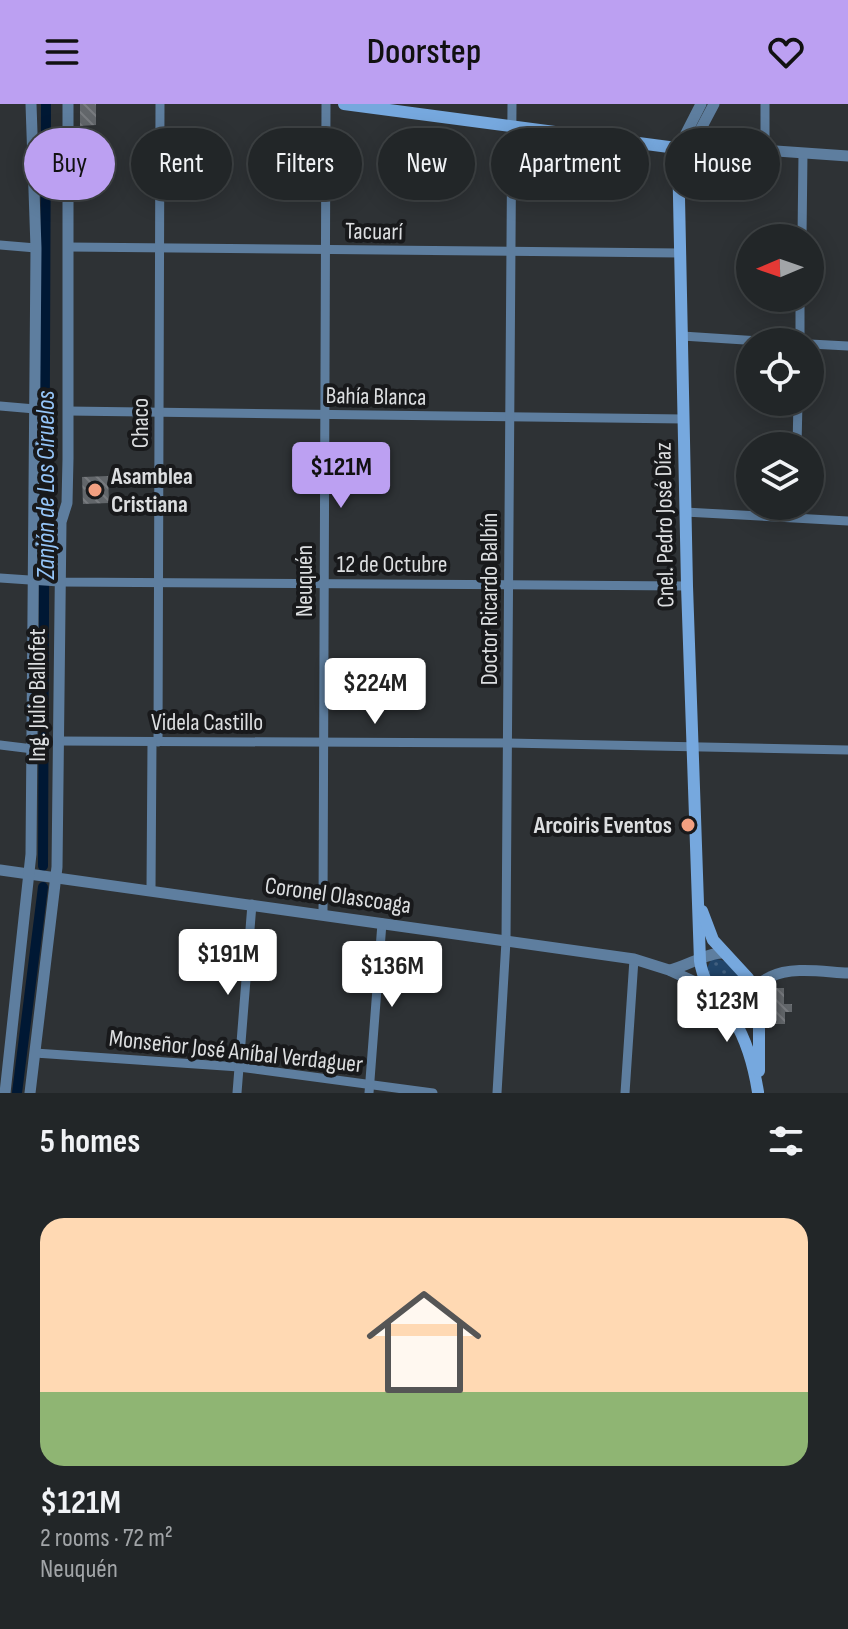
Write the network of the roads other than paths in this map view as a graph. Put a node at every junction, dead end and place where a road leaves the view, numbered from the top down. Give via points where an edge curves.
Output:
1 (31, 104) edge
2 (68, 104) edge
3 (160, 104) edge
4 (326, 104) edge
5 (344, 104) edge
6 (512, 104) edge
7 (701, 104) edge
8 (714, 104) edge
9 (765, 104) edge
10 (511, 126) junction
11 (692, 128) edge
12 (698, 128) edge
13 (765, 128) edge
14 (665, 145) edge
15 (780, 151) edge
16 (803, 153) junction
17 (848, 156) edge
18 (679, 200) edge
19 (802, 224) edge
20 (0, 245) edge
21 (68, 247) junction
22 (36, 248) junction
23 (160, 248) junction
24 (325, 250) junction
25 (509, 253) junction
26 (680, 253) junction
27 (682, 336) junction
28 (736, 339) edge
29 (824, 345) edge
30 (848, 346) edge
31 (0, 406) edge
32 (35, 409) junction
33 (68, 411) junction
34 (160, 412) junction
35 (324, 415) junction
36 (509, 418) junction
37 (684, 419) junction
38 (685, 512) junction
39 (736, 515) edge
40 (822, 520) edge
41 (848, 521) edge
42 (0, 578) edge
43 (37, 581) junction
44 (56, 582) junction
45 (159, 583) junction
46 (324, 584) junction
47 (509, 585) junction
48 (687, 586) junction
49 (58, 741) junction
50 (155, 742) junction
51 (324, 743) junction
52 (508, 743) junction
53 (0, 745) edge
54 (692, 746) junction
55 (33, 749) junction
56 (848, 750) edge
57 (0, 870) edge
58 (29, 874) junction
59 (56, 876) junction
60 (151, 890) junction
61 (698, 901) junction
62 (252, 904) junction
63 (323, 915) junction
64 (382, 923) junction
65 (506, 941) junction
66 (723, 953) junction
67 (634, 959) junction
68 (703, 959) junction
69 (669, 970) junction
70 (848, 973) edge
71 (750, 987) junction
72 (708, 988) junction
73 (719, 1000) junction
74 (35, 1053) junction
75 (239, 1067) junction
76 (4, 1072) edge
77 (370, 1088) edge
78 (5, 1093) edge
79 (30, 1093) edge
80 (237, 1093) edge
81 (433, 1093) edge
82 (497, 1093) edge
83 (625, 1093) edge
84 (758, 1093) edge

1 - 22 street, Ing. Julio Ballofet
2 - 21 street, Ing. Julio Ballofet
3 - 23 street, Chaco
4 - 24 street, Neuquén
5 - 10 main road
6 - 10 street, Doctor Ricardo Balbín
7 - 11 street
8 - 12 street
9 - 13 street
10 - 14 main road
10 - 25 street, Doctor Ricardo Balbín
15 - 16 street
16 - 17 street
16 - 19 street
18 - 26 main road, Cnel. Pedro José Díaz
20 - 22 street
21 - 23 street, Tacuarí
21 - 33 street, Ing. Julio Ballofet
22 - 32 street, Ing. Julio Ballofet
23 - 24 street, Tacuarí
23 - 34 street, Chaco
24 - 25 street, Tacuarí
24 - 35 street, Neuquén
25 - 26 street, Tacuarí
25 - 36 street, Doctor Ricardo Balbín
26 - 27 main road, Cnel. Pedro José Díaz
27 - 28 street
27 - 37 main road, Cnel. Pedro José Díaz
29 - 30 street
31 - 32 street
32 - 43 street, Ing. Julio Ballofet
33 - 34 street, Bahía Blanca
33 - 44 street, Ing. Julio Ballofet via 67,503
34 - 35 street, Bahía Blanca
34 - 45 street, Chaco
35 - 36 street, Bahía Blanca
35 - 46 street, Neuquén
36 - 37 street, Bahía Blanca
36 - 47 street, Doctor Ricardo Balbín
37 - 38 main road, Cnel. Pedro José Díaz
38 - 39 street
38 - 48 main road, Cnel. Pedro José Díaz
40 - 41 street
42 - 43 street, 12 de Octubre
43 - 44 street, 12 de Octubre
43 - 55 street, Ing. Julio Ballofet
44 - 45 street, 12 de Octubre
44 - 49 street, Ing. Julio Ballofet
45 - 46 street, 12 de Octubre
45 - 50 street, Chaco
46 - 47 street, 12 de Octubre
46 - 51 street, Neuquén
47 - 48 street, 12 de Octubre
47 - 52 street, Doctor Ricardo Balbín
48 - 54 main road, Cnel. Pedro José Díaz
49 - 50 street, Videla Castillo
49 - 59 street, Ing. Julio Ballofet
50 - 51 street, Videla Castillo
50 - 60 street, Chaco
51 - 52 street, Videla Castillo
51 - 63 street, Neuquén
52 - 54 street, Videla Castillo
52 - 65 street, Doctor Ricardo Balbín
53 - 55 street
54 - 56 street, Videla Castillo
54 - 61 main road, Cnel. Pedro José Díaz
55 - 58 street, Ing. Julio Ballofet
57 - 58 street, Coronel Olascoaga
58 - 59 street, Coronel Olascoaga
58 - 76 street, Ing. Julio Ballofet
59 - 60 street, Coronel Olascoaga
59 - 74 street, Ing. Julio Ballofet
60 - 62 street, Coronel Olascoaga
61 - 66 main road, Cnel. Pedro José Díaz
61 - 68 main road, Cnel. Pedro José Díaz
62 - 63 street, Coronel Olascoaga
62 - 75 street
63 - 64 street, Coronel Olascoaga
64 - 65 street, Coronel Olascoaga
64 - 77 street
65 - 67 street, Coronel Olascoaga
65 - 82 street, Doctor Ricardo Balbín
66 - 68 street
66 - 71 main road, Cnel. Pedro José Díaz
67 - 69 street, Coronel Olascoaga
67 - 83 street
68 - 69 street
68 - 72 main road, Cnel. Pedro José Díaz
69 - 72 street, Coronel Olascoaga
70 - 71 street via 788,972
71 - 73 street via 737,1001
71 - 84 main road, Cnel. Pedro José Díaz via 760,1014
72 - 73 main road, Cnel. Pedro José Díaz
73 - 84 main road, Cnel. Pedro José Díaz via 742,1034
74 - 75 street, Monseñor José Aníbal Verdaguer
74 - 79 street, Ing. Julio Ballofet
75 - 77 street, Monseñor José Aníbal Verdaguer
75 - 80 street
76 - 78 street, Ing. Julio Ballofet
77 - 81 street, Monseñor José Aníbal Verdaguer

